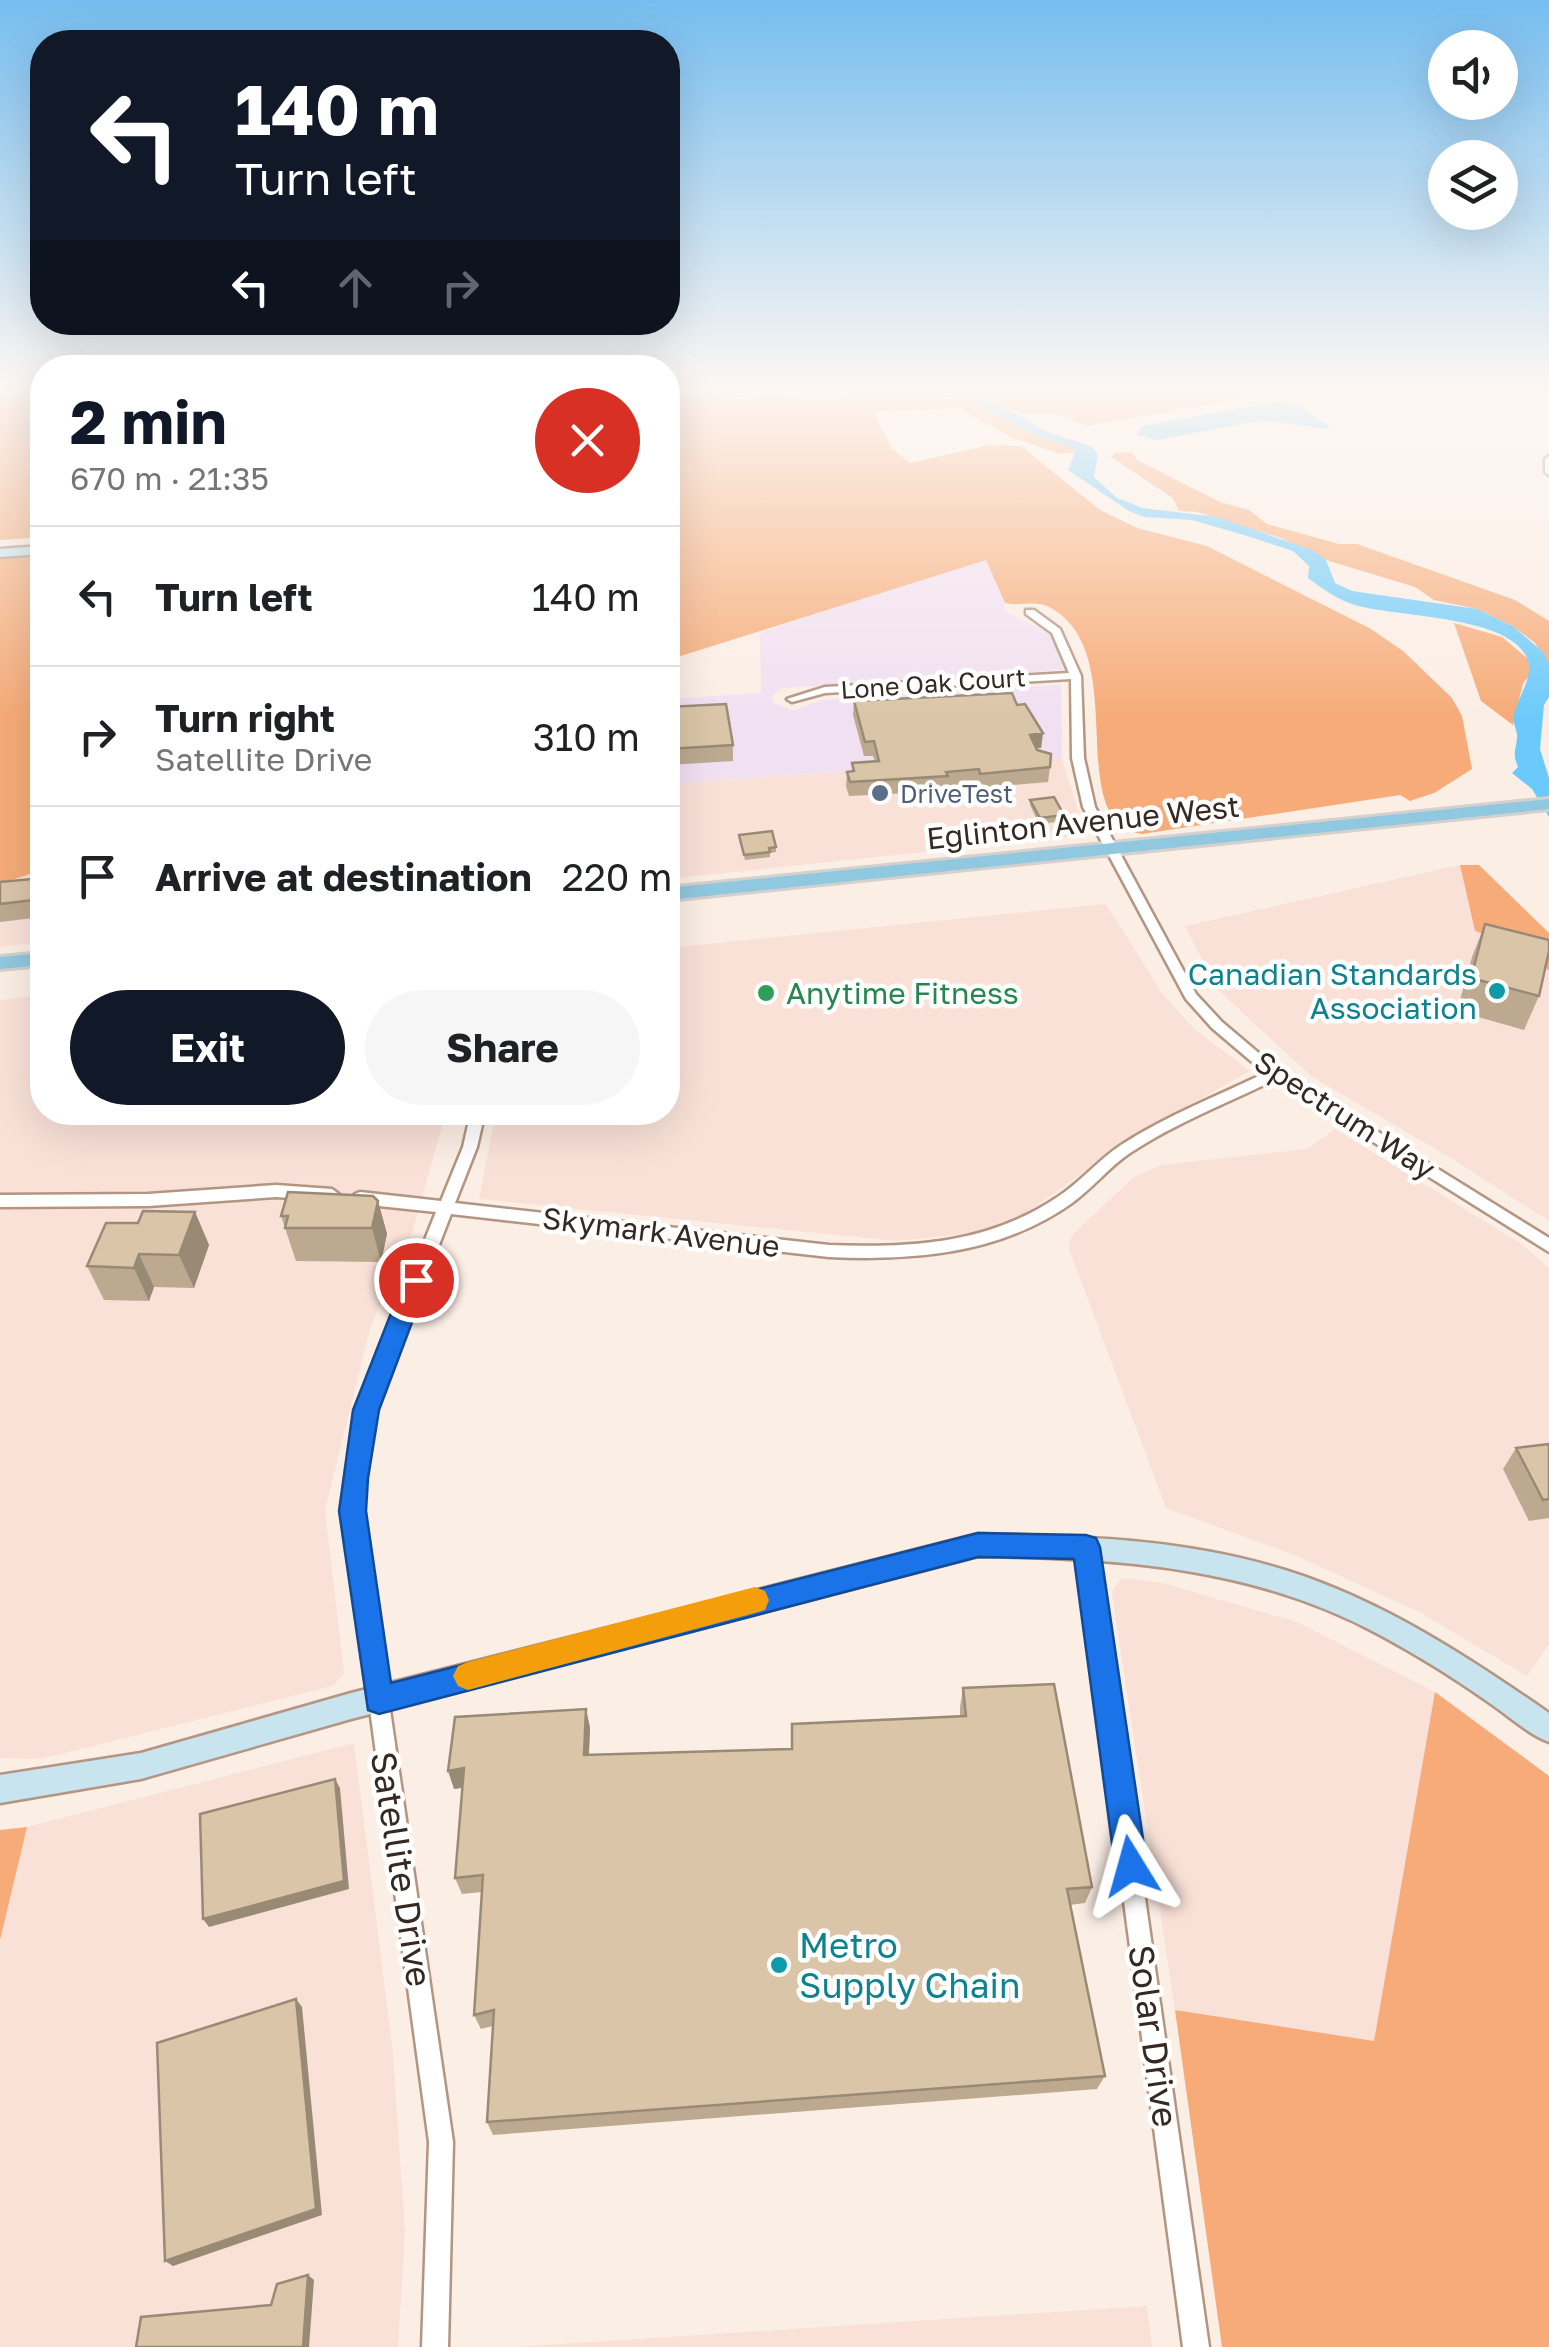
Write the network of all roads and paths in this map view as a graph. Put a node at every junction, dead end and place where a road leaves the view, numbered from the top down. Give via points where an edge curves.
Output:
1 (30, 547) edge
2 (0, 549) edge
3 (1030, 612) dead end
4 (1076, 676) junction
5 (792, 699) dead end
6 (1549, 804) edge
7 (1111, 850) junction
8 (680, 893) edge
9 (30, 960) edge
10 (0, 963) edge
11 (1275, 1074) junction
12 (475, 1125) edge
13 (0, 1201) edge
14 (446, 1207) junction
15 (1549, 1246) edge
16 (1086, 1547) junction
17 (379, 1700) junction
18 (1547, 1723) edge
19 (0, 1789) edge
20 (435, 2347) edge
21 (1196, 2347) edge

1 - 2 street
3 - 4 street via 1056,630
4 - 5 street, Lone Oak Court via 826,690
4 - 7 street, Spectrum Way via 1081,782
6 - 7 main road, Eglinton Avenue West
7 - 8 main road, Eglinton Avenue West
7 - 11 street, Spectrum Way via 1191,996
9 - 10 main road
11 - 14 street, Skymark Avenue via 1125,1150 1035,1219 994,1238 934,1252 830,1251
11 - 15 street, Spectrum Way
12 - 14 street, Satellite Drive
13 - 14 street, Skymark Avenue via 276,1191
14 - 17 street, Satellite Drive via 366,1410 354,1478 352,1511
16 - 17 street via 978,1545
16 - 18 street via 1199,1561 1330,1598
16 - 21 street, Solar Drive
17 - 19 street via 141,1766
17 - 20 street, Satellite Drive via 442,2142

